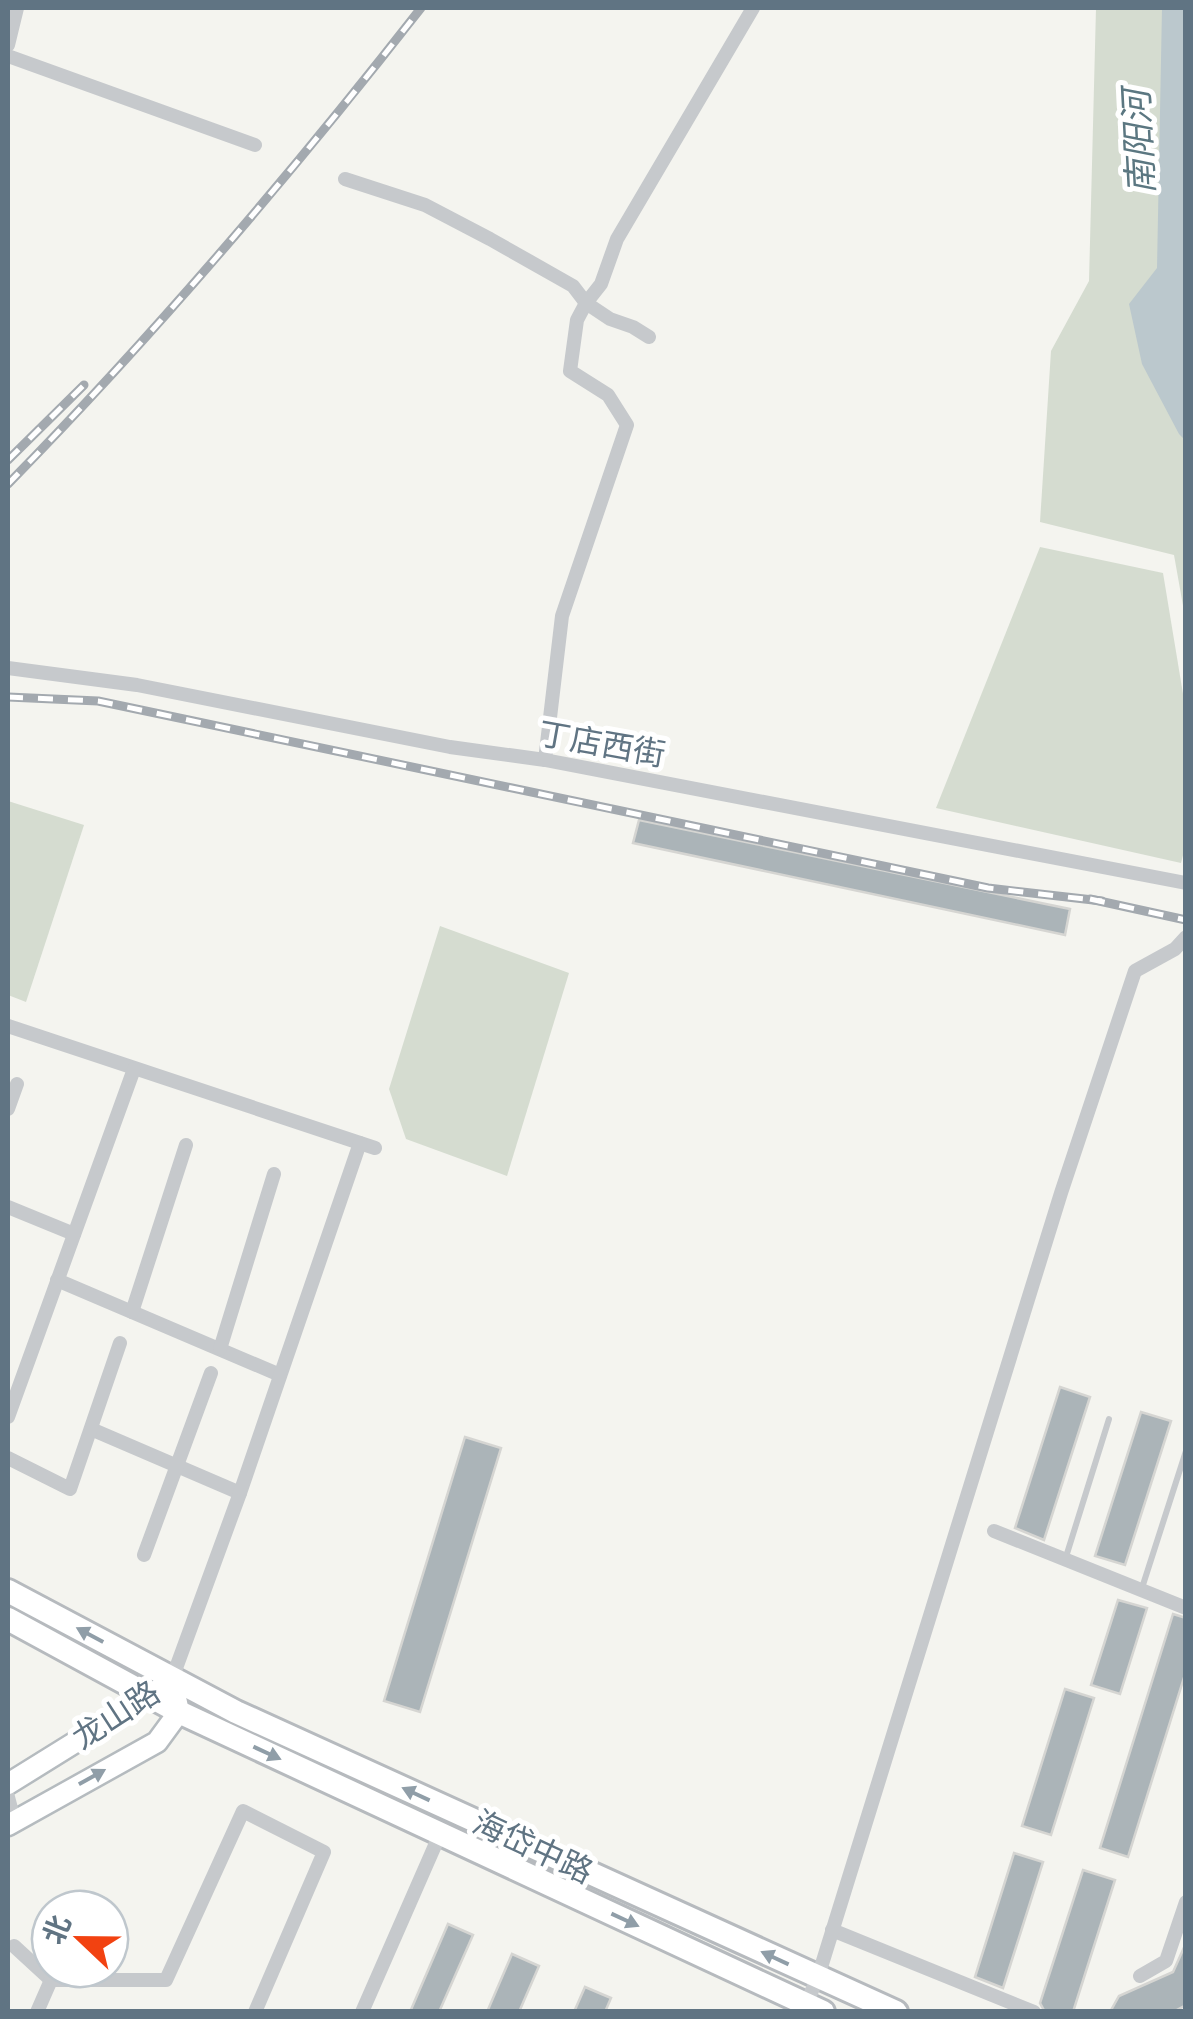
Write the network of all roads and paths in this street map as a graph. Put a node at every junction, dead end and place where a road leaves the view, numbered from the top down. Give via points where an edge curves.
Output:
1 (18, 8) edge
2 (753, 8) edge
3 (8, 46) edge
4 (8, 56) edge
5 (255, 145) dead end
6 (345, 179) dead end
7 (586, 303) junction
8 (649, 337) dead end
9 (8, 668) edge
10 (546, 760) junction
11 (1186, 883) edge
12 (1186, 936) edge
13 (8, 1026) edge
14 (134, 1069) junction
15 (17, 1084) dead end
16 (8, 1109) edge
17 (186, 1145) dead end
18 (274, 1174) dead end
19 (8, 1207) edge
20 (74, 1234) junction
21 (57, 1280) junction
22 (132, 1312) junction
23 (120, 1344) dead end
24 (220, 1349) junction
25 (211, 1373) dead end
26 (280, 1375) junction
27 (8, 1417) edge
28 (1109, 1419) dead end
29 (8, 1426) edge
30 (92, 1429) junction
31 (1186, 1450) edge
32 (8, 1458) edge
33 (240, 1494) junction
34 (994, 1531) dead end
35 (144, 1555) dead end
36 (1065, 1560) junction
37 (8, 1591) edge
38 (1141, 1592) junction
39 (1186, 1608) edge
40 (8, 1618) edge
41 (172, 1679) junction
42 (148, 1697) junction
43 (179, 1712) junction
44 (8, 1784) edge
45 (8, 1798) edge
46 (11, 1822) edge
47 (440, 1834) junction
48 (1186, 1902) edge
49 (832, 1930) junction
50 (14, 1946) dead end
51 (30, 1961) edge
52 (1140, 1976) dead end
53 (818, 1977) junction
54 (130, 1980) edge
55 (47, 1989) edge
56 (814, 2008) edge
57 (37, 2012) edge
58 (255, 2012) edge
59 (362, 2012) edge
60 (896, 2012) edge
61 (1034, 2012) edge

1 - 3 street
2 - 7 street
4 - 5 street
6 - 7 street via 425,205 474,230 573,286
7 - 8 street
7 - 10 street via 570,371 608,395 627,425 562,616
9 - 10 street, 丁店西街
10 - 11 street, 丁店西街
12 - 49 street via 1134,971
13 - 14 street
14 - 20 street
14 - 26 street via 367,1145
15 - 16 street
17 - 22 street
18 - 24 street
19 - 20 street
20 - 21 street
21 - 22 street
21 - 27 street
22 - 24 street
23 - 30 street
24 - 26 street
25 - 35 street
26 - 33 street
27 - 29 street
28 - 36 lane
30 - 32 street via 70,1490
30 - 33 street
31 - 38 lane
33 - 41 street
34 - 36 street
36 - 38 street
41 -> 37 main road, 海岱中路
38 - 39 street
40 - 42 main road, 海岱中路
41 - 42 street, 龙山路
41 - 43 street, 龙山路
53 -> 41 main road, 海岱中路
42 - 43 main road, 海岱中路
42 - 44 street, 龙山路
46 -> 43 street, 龙山路 via 157,1742
43 -> 47 main road, 海岱中路
45 - 46 street
47 -> 56 main road, 海岱中路
47 - 59 street
48 - 52 street via 1166,1961
49 - 53 street
49 - 61 street
50 - 51 street
53 - 56 street
53 - 60 main road, 海岱中路
54 - 58 street via 166,1980 243,1810 324,1852
55 - 57 street

